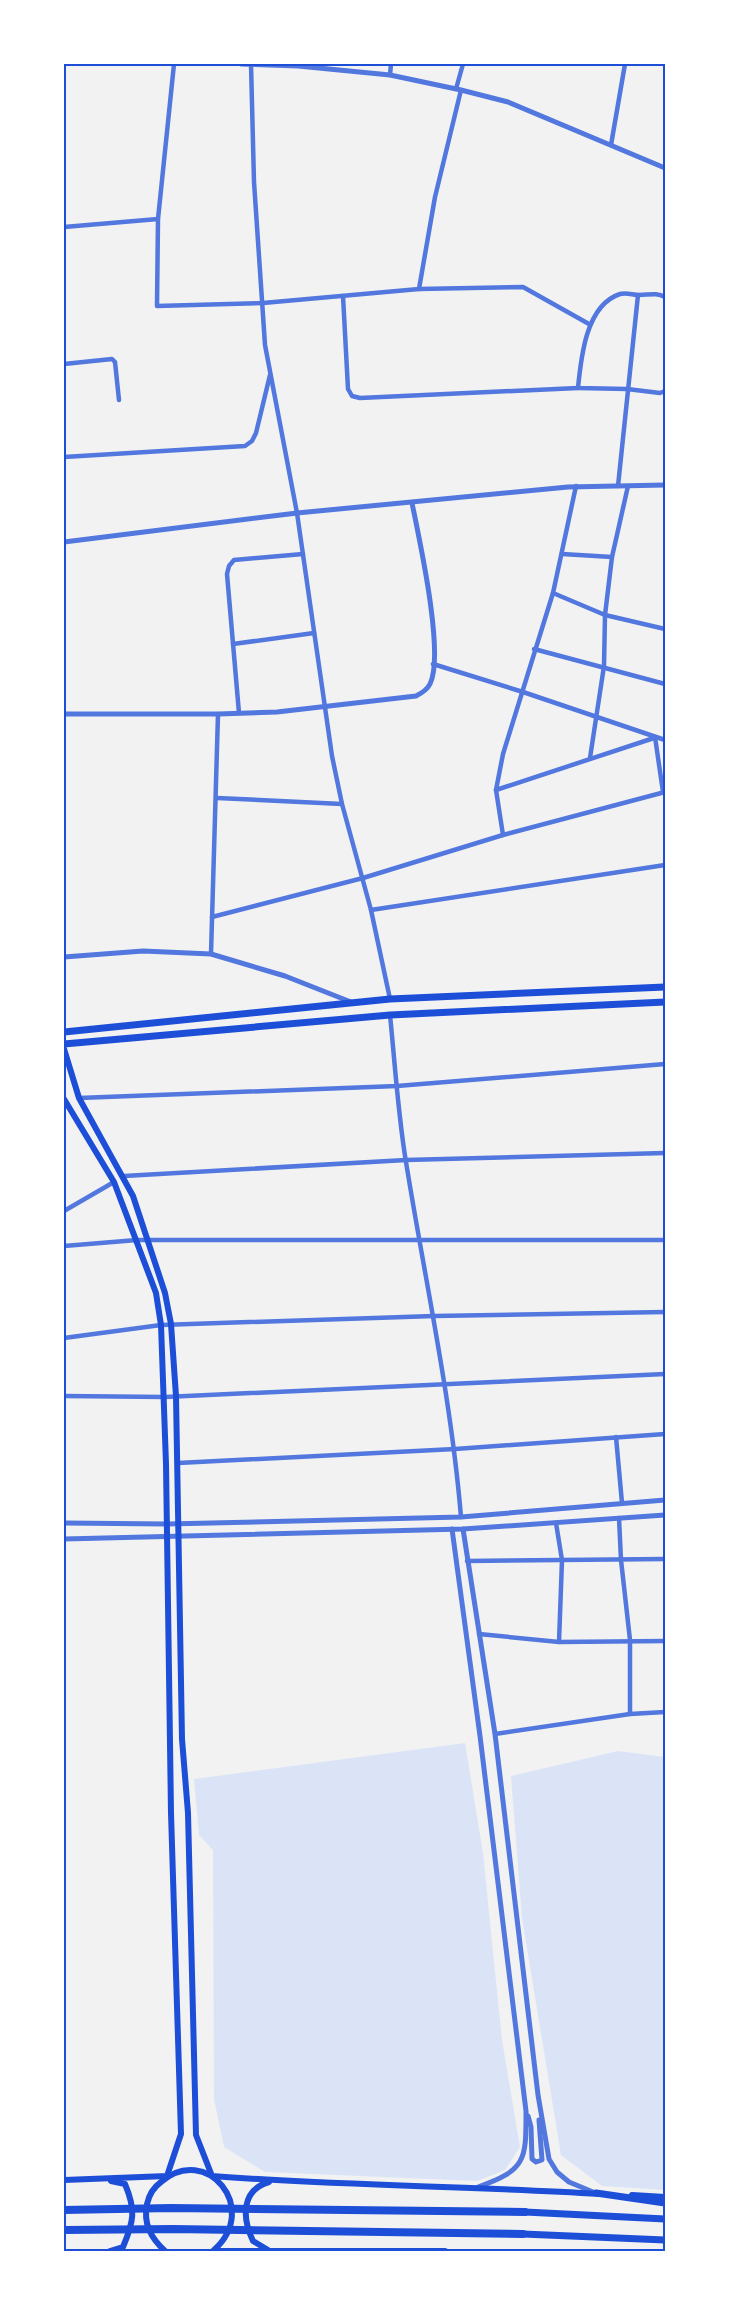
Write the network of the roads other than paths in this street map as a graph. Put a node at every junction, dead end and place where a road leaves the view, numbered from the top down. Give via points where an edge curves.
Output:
1 (174, 64) edge
2 (241, 64) edge
3 (251, 64) edge
4 (391, 64) edge
5 (463, 64) edge
6 (625, 64) edge
7 (390, 75) junction
8 (458, 90) junction
9 (611, 146) junction
10 (665, 168) edge
11 (158, 219) junction
12 (64, 227) edge
13 (419, 289) junction
14 (638, 295) junction
15 (344, 296) junction
16 (665, 297) edge
17 (263, 303) junction
18 (589, 324) junction
19 (64, 364) edge
20 (270, 374) junction
21 (578, 388) junction
22 (626, 389) junction
23 (665, 391) edge
24 (119, 400) dead end
25 (64, 457) edge
26 (665, 485) edge
27 (576, 486) junction
28 (618, 486) junction
29 (628, 486) junction
30 (412, 503) junction
31 (297, 513) junction
32 (64, 542) edge
33 (303, 554) junction
34 (562, 554) junction
35 (612, 557) junction
36 (553, 594) junction
37 (606, 615) junction
38 (665, 629) edge
39 (314, 633) junction
40 (233, 644) junction
41 (534, 649) junction
42 (433, 664) junction
43 (604, 666) junction
44 (665, 684) edge
45 (523, 692) junction
46 (325, 706) junction
47 (239, 713) junction
48 (64, 714) edge
49 (218, 714) junction
50 (597, 718) junction
51 (655, 738) junction
52 (665, 740) edge
53 (590, 758) junction
54 (496, 790) junction
55 (664, 792) edge
56 (217, 798) junction
57 (342, 804) junction
58 (503, 835) junction
59 (665, 865) edge
60 (363, 878) junction
61 (371, 910) junction
62 (212, 917) junction
63 (210, 954) junction
64 (64, 957) edge
65 (665, 987) edge
66 (390, 999) junction
67 (351, 1002) junction
68 (665, 1002) edge
69 (390, 1015) junction
70 (64, 1032) edge
71 (64, 1044) edge
72 (64, 1049) edge
73 (665, 1064) edge
74 (398, 1086) junction
75 (79, 1098) junction
76 (64, 1103) edge
77 (665, 1153) edge
78 (406, 1160) junction
79 (124, 1176) junction
80 (114, 1182) junction
81 (64, 1211) edge
82 (420, 1239) junction
83 (137, 1240) junction
84 (149, 1240) junction
85 (665, 1240) edge
86 (64, 1246) edge
87 (665, 1312) edge
88 (434, 1316) junction
89 (161, 1324) junction
90 (171, 1324) junction
91 (64, 1338) edge
92 (665, 1374) edge
93 (444, 1383) junction
94 (64, 1396) edge
95 (176, 1396) junction
96 (165, 1397) junction
97 (665, 1434) edge
98 (616, 1438) junction
99 (456, 1449) junction
100 (178, 1463) junction
101 (665, 1500) edge
102 (622, 1503) junction
103 (665, 1515) edge
104 (461, 1517) junction
105 (619, 1518) junction
106 (556, 1522) junction
107 (64, 1523) edge
108 (179, 1523) junction
109 (166, 1524) junction
110 (452, 1529) junction
111 (463, 1529) junction
112 (166, 1537) junction
113 (178, 1537) junction
114 (64, 1539) edge
115 (665, 1559) edge
116 (562, 1560) junction
117 (621, 1560) junction
118 (467, 1561) junction
119 (479, 1634) junction
120 (630, 1640) junction
121 (665, 1641) edge
122 (559, 1642) junction
123 (665, 1712) edge
124 (630, 1714) junction
125 (495, 1734) junction
126 (538, 2095) junction
127 (526, 2111) junction
128 (167, 2176) junction
129 (212, 2176) junction
130 (98, 2179) junction
131 (64, 2180) edge
132 (273, 2181) junction
133 (478, 2187) junction
134 (596, 2193) junction
135 (665, 2197) edge
136 (665, 2202) edge
137 (64, 2210) edge
138 (525, 2212) joint
139 (665, 2219) edge
140 (64, 2230) edge
141 (523, 2234) joint
142 (665, 2240) edge
143 (268, 2250) edge
144 (110, 2251) edge
145 (165, 2251) edge
146 (214, 2251) edge
147 (444, 2251) edge

1 - 11 street
2 - 3 street
3 - 7 street
3 - 17 street via 254,182
4 - 7 street
5 - 8 street
6 - 9 street
7 - 8 street
8 - 9 street via 508,102
8 - 13 street
9 - 10 street
11 - 12 street
11 - 17 street via 157,306
13 - 15 street
13 - 18 street via 523,287
14 - 16 street via 658,293
14 - 18 street via 622,293 609,299
14 - 22 street
15 - 17 street
15 - 21 street via 348,389 352,396
17 - 20 street
18 - 21 street
19 - 24 street via 112,359
20 - 25 street via 256,433 252,442 245,446
20 - 31 street
21 - 22 street
22 - 23 street
22 - 28 street
26 - 29 street
27 - 28 street
27 - 30 street
27 - 34 street
28 - 29 street
29 - 35 street
30 - 31 street
30 - 42 street via 427,575
31 - 32 street
31 - 33 street
33 - 39 street
33 - 40 street via 234,560 229,566
34 - 35 street
34 - 36 street
35 - 37 street
36 - 37 street
36 - 41 street
37 - 38 street
37 - 43 street
39 - 40 street
39 - 46 street
40 - 47 street
41 - 43 street
41 - 45 street
42 - 45 street
42 - 46 street via 430,686 416,696
43 - 44 street
43 - 50 street
45 - 50 street
45 - 54 street via 503,754
46 - 47 street
46 - 57 street
47 - 49 street
48 - 49 street
49 - 56 street
50 - 51 street
50 - 53 street
51 - 52 street
51 - 53 street
51 - 55 street
53 - 54 street
54 - 58 street
55 - 58 street
56 - 57 street
56 - 62 street
57 - 60 street
58 - 60 street
59 - 61 street
60 - 61 street
60 - 62 street
61 - 66 street
62 - 63 street
63 - 64 street via 143,951
63 - 67 street via 285,976
65 - 66 highway
66 - 67 highway
67 - 70 highway
68 - 69 highway
69 - 71 highway
69 - 74 street
72 - 75 main road
73 - 74 street
74 - 75 street
74 - 78 street
75 - 79 main road
76 - 80 main road
77 - 78 street
78 - 79 street
78 - 82 street
79 - 84 main road
80 - 81 street
80 - 83 main road
82 - 84 street
82 - 85 street
82 - 88 street
83 - 84 street
83 - 86 street
83 - 89 main road via 156,1293
84 - 90 main road via 166,1293
87 - 88 street
88 - 90 street
88 - 93 street
89 - 90 street
89 - 91 street
89 - 96 main road
90 - 95 main road
92 - 93 street
93 - 95 street
93 - 99 street
94 - 96 street
95 - 96 street
95 - 100 main road
96 - 109 main road
97 - 98 street
98 - 99 street
98 - 102 street
99 - 100 street
99 - 104 street
100 - 108 main road
101 - 102 street
102 - 104 street
103 - 105 street
104 - 108 street
105 - 106 street
105 - 117 street
106 - 111 street
106 - 116 street
107 - 109 street
108 - 109 street
108 - 113 main road
109 - 112 main road
110 - 111 street
110 - 113 street
110 - 127 street
111 - 118 street
112 - 113 street
112 - 114 street
112 - 128 main road via 181,2134
113 - 129 main road via 196,2135
115 - 117 street
116 - 117 street
116 - 118 street
116 - 122 street
117 - 120 street
118 - 119 street
119 - 122 street
119 - 125 street
120 - 121 street
120 - 122 street
120 - 124 street
123 - 124 street
124 - 125 street
125 - 126 street
126 - 127 street via 543,2151 542,2160 536,2162 532,2159 531,2127
126 - 134 street via 549,2159 557,2172 570,2182
127 - 133 street via 526,2152 507,2175
128 - 129 main road via 190,2170
128 - 130 main road
128 - 145 main road via 148,2199 145,2214 155,2242
129 - 132 main road
129 - 146 main road via 228,2194 233,2218 224,2242
130 - 131 main road
130 - 144 main road via 125,2184 131,2200 133,2222 123,2247
132 - 133 main road
132 - 143 main road via 257,2185 249,2196 245,2219 252,2241
133 - 134 main road
134 - 135 main road
134 - 136 highway
137 - 138 highway
138 - 139 highway
140 - 141 highway
141 - 142 highway
143 - 146 main road
143 - 147 main road

